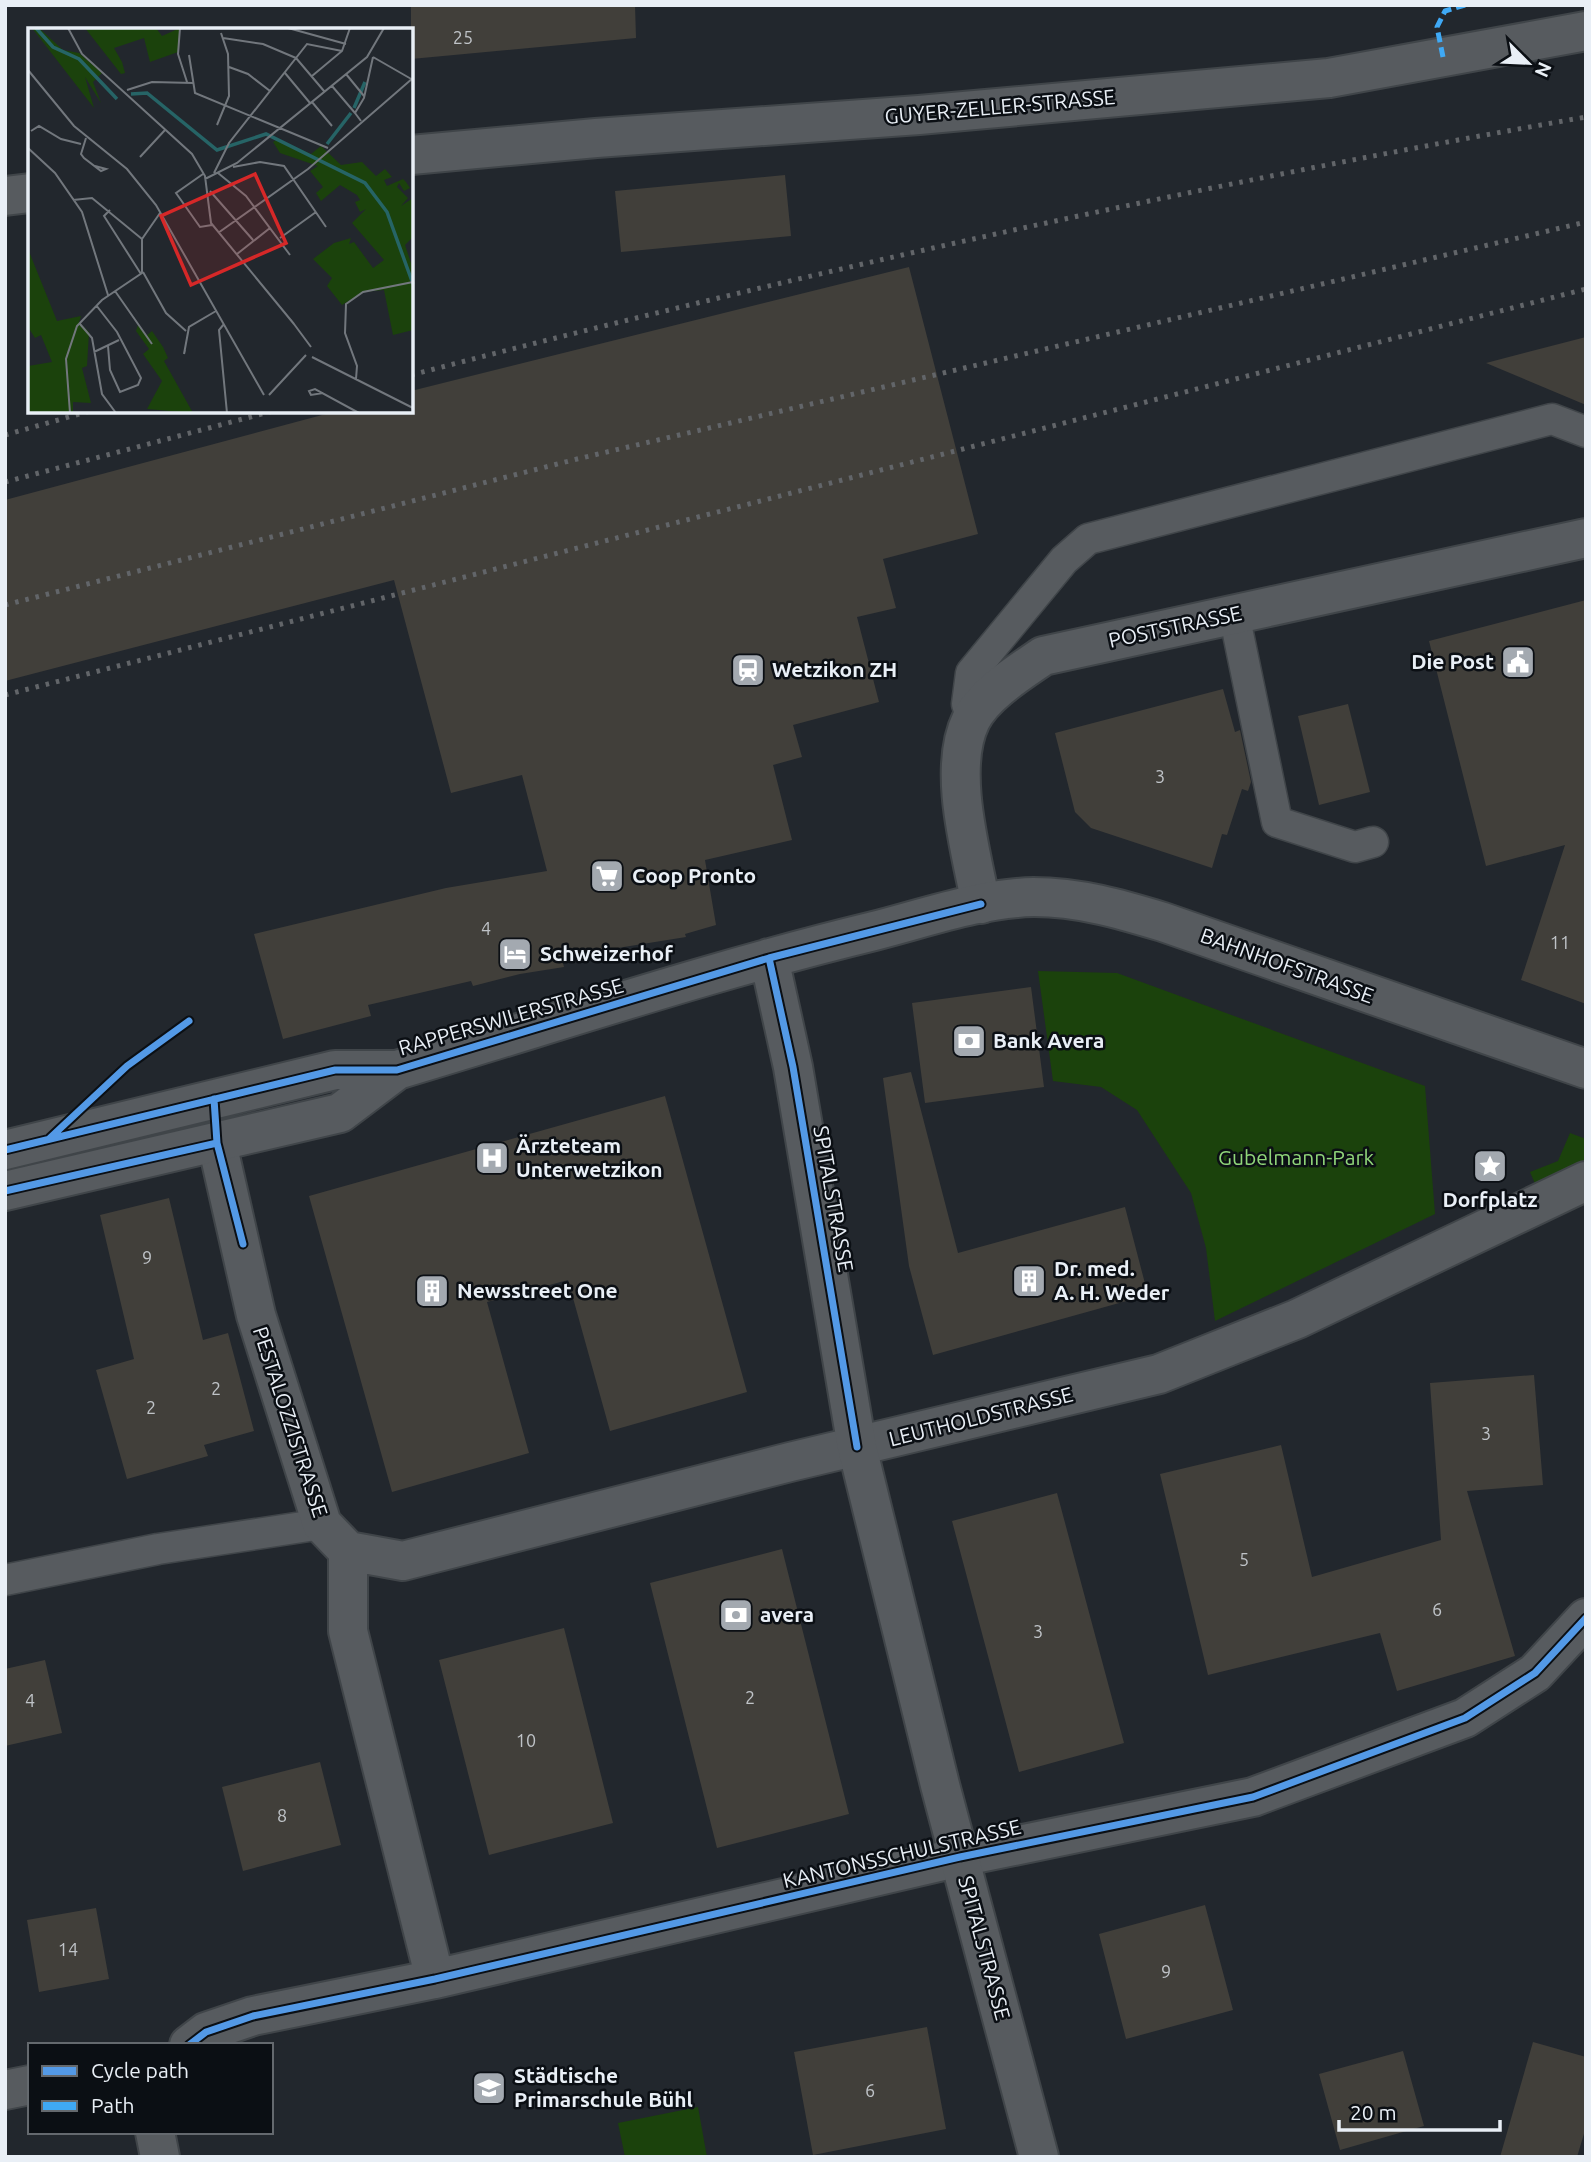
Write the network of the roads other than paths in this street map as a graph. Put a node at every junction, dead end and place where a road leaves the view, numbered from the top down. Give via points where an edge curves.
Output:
1 (1586, 31) edge
2 (413, 155) edge
3 (28, 193) edge
4 (5, 196) edge
5 (1586, 432) edge
6 (1586, 538) edge
7 (1234, 614) junction
8 (972, 719) junction
9 (1373, 842) dead end
10 (981, 904) junction
11 (769, 958) junction
12 (1586, 1069) edge
13 (397, 1070) junction
14 (217, 1143) junction
15 (5, 1150) edge
16 (1586, 1181) edge
17 (5, 1191) edge
18 (857, 1447) junction
19 (322, 1524) junction
20 (348, 1551) junction
21 (5, 1580) edge
22 (1586, 1618) edge
23 (960, 1857) junction
24 (435, 1979) junction
25 (192, 2043) edge
26 (28, 2085) edge
27 (5, 2090) edge
28 (155, 2134) edge
29 (160, 2157) edge
30 (1039, 2157) edge

1 - 2 street, GUYER-ZELLER-STRASSE via 1329,78
3 - 4 street
5 - 8 lane via 1552,419 1088,539 1064,560 971,673 967,704
6 - 7 street, POSTSTRASSE
7 - 8 street, POSTSTRASSE via 1043,656 1003,684
7 - 9 lane via 1277,822 1355,847
8 - 10 street, POSTSTRASSE via 959,771
10 - 11 street, RAPPERSWILERSTRASSE
10 - 12 street, BAHNHOFSTRASSE via 1031,897 1110,906
11 - 13 street, RAPPERSWILERSTRASSE
11 - 18 street, SPITALSTRASSE via 793,1068
13 - 14 street, RAPPERSWILERSTRASSE via 340,1113
13 - 15 street, RAPPERSWILERSTRASSE via 335,1070
14 - 17 street, RAPPERSWILERSTRASSE
14 - 19 street, PESTALOZZISTRASSE via 256,1315
16 - 18 street, LEUTHOLDSTRASSE via 1297,1319 1159,1374
18 - 20 street, LEUTHOLDSTRASSE via 403,1561
18 - 23 street, SPITALSTRASSE
19 - 20 street, PESTALOZZISTRASSE
19 - 21 lane via 158,1549
20 - 24 street via 348,1631
22 - 23 street, KANTONSSCHULSTRASSE via 1526,1679 1465,1718 1400,1744 1253,1797
23 - 24 street, KANTONSSCHULSTRASSE
23 - 30 street, SPITALSTRASSE
24 - 25 street, KANTONSSCHULSTRASSE via 253,2016 206,2032
26 - 27 street
28 - 29 street

